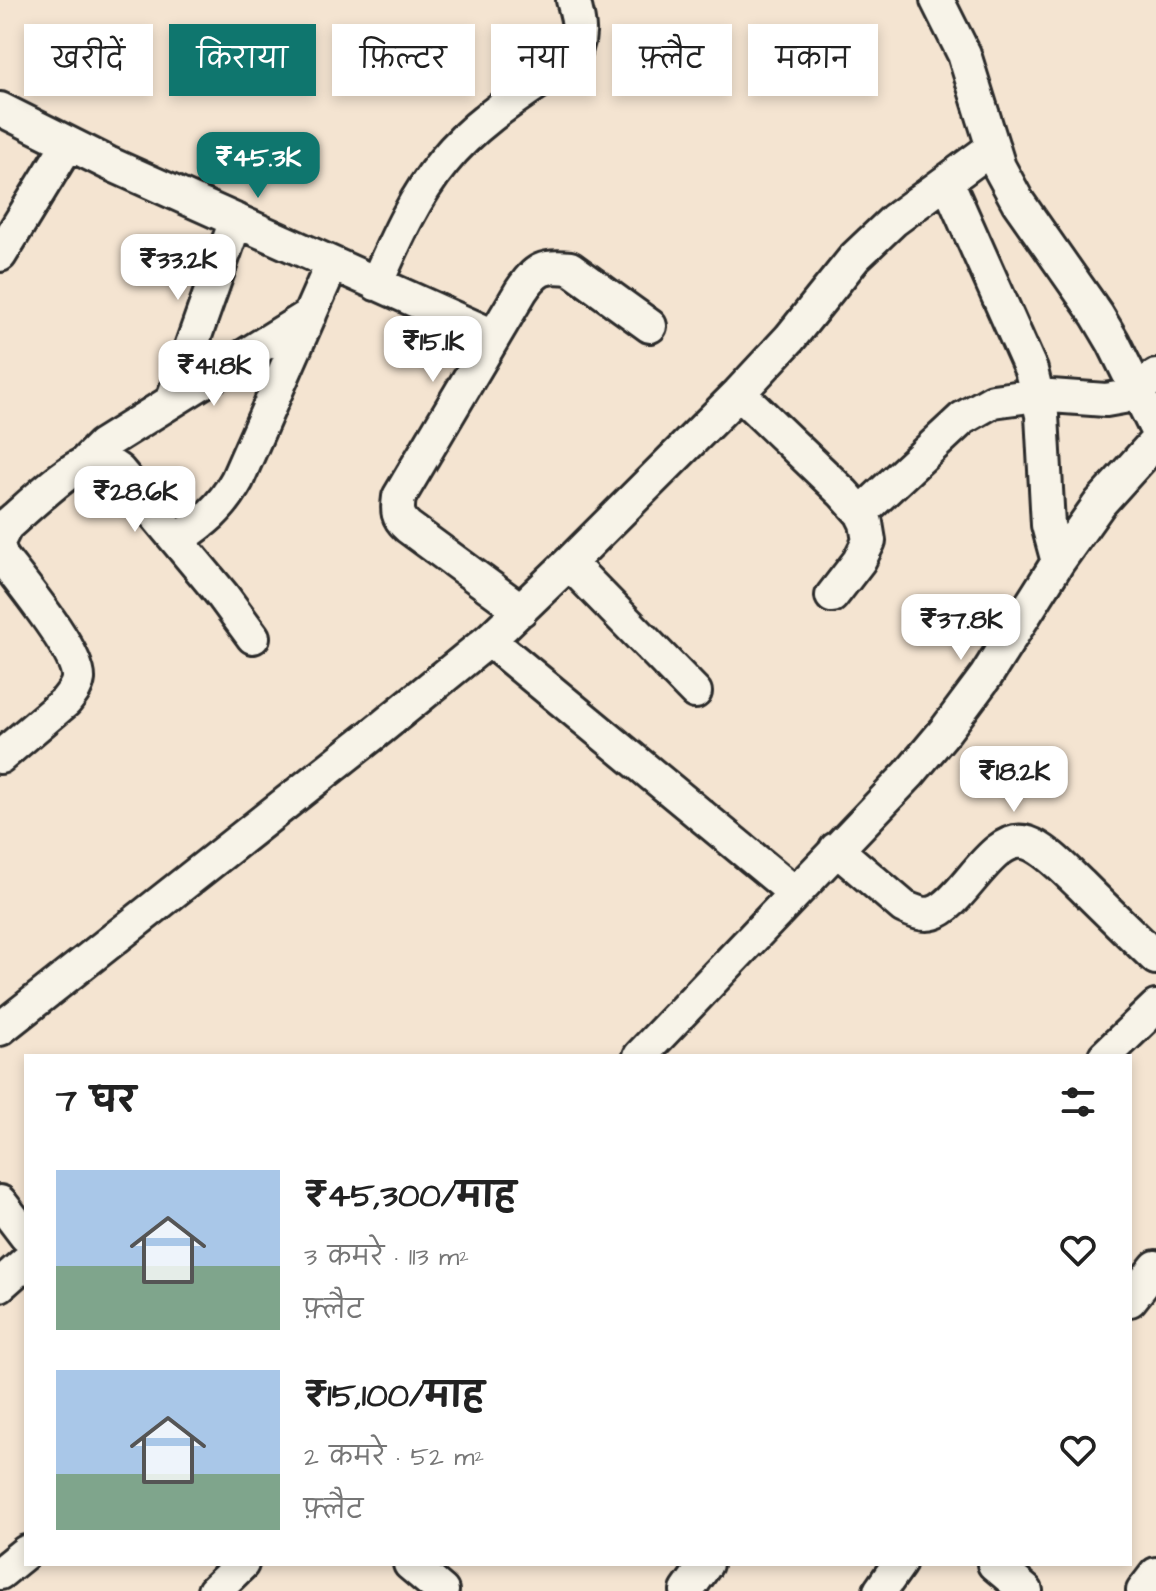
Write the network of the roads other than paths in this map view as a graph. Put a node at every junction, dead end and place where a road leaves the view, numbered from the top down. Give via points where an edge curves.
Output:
1 (573, 0) edge
2 (937, 0) edge
3 (0, 109) edge
4 (68, 144) junction
5 (993, 147) junction
6 (947, 181) junction
7 (236, 220) junction
8 (0, 255) edge
9 (332, 264) junction
10 (376, 284) junction
11 (310, 315) junction
12 (650, 326) dead end
13 (494, 336) junction
14 (1146, 384) edge
15 (739, 393) junction
16 (1037, 395) junction
17 (172, 401) junction
18 (1156, 429) edge
19 (1156, 441) edge
20 (86, 461) junction
21 (861, 513) junction
22 (0, 538) edge
23 (177, 540) junction
24 (0, 551) edge
25 (1058, 562) junction
26 (569, 563) junction
27 (832, 596) dead end
28 (521, 610) junction
29 (253, 637) dead end
30 (489, 640) junction
31 (695, 692) dead end
32 (0, 757) edge
33 (836, 849) junction
34 (795, 893) junction
35 (1156, 958) edge
36 (1156, 1007) edge
37 (0, 1029) edge
38 (642, 1054) edge
39 (1107, 1054) edge
40 (0, 1202) edge
41 (24, 1233) edge
42 (24, 1264) edge
43 (1156, 1267) edge
44 (0, 1285) edge
45 (1132, 1297) edge
46 (24, 1554) edge
47 (240, 1566) edge
48 (412, 1566) edge
49 (705, 1566) edge
50 (898, 1566) edge
51 (996, 1566) edge
52 (0, 1573) edge
53 (1156, 1574) edge
54 (214, 1591) edge
55 (442, 1591) edge
56 (687, 1591) edge
57 (880, 1591) edge
58 (1026, 1591) edge
59 (1143, 1591) edge

1 - 10 street via 580,33 576,51 474,130 444,160 421,192
2 - 5 street via 964,54
3 - 4 street
4 - 7 street
4 - 8 street
5 - 6 street
5 - 14 street via 1018,202
6 - 15 street via 855,257
6 - 16 street via 1022,347
7 - 9 street
7 - 17 street
9 - 10 street
9 - 11 street
10 - 13 street
11 - 17 street
11 - 23 street via 227,499
12 - 13 street via 570,268 555,266 531,277
13 - 28 street via 399,497 397,511 408,527
14 - 16 street via 1106,400
14 - 18 street
15 - 21 street
15 - 26 street
16 - 21 street via 993,401 963,418
16 - 25 street via 1048,525
17 - 20 street
19 - 25 street via 1100,503
20 - 22 street via 6,526
20 - 23 street via 108,462 119,471
21 - 27 street via 869,541
23 - 29 street
24 - 32 street via 66,644 78,678 66,701
25 - 33 street via 945,731
26 - 28 street
26 - 31 street
28 - 30 street
30 - 34 street
30 - 37 street
33 - 34 street
33 - 35 street via 904,907 933,913 1003,847 1028,843 1065,870
34 - 38 street
36 - 39 street
40 - 41 street
42 - 44 street
43 - 45 street
46 - 52 street
47 - 54 street
48 - 55 street
49 - 56 street
50 - 57 street
51 - 58 street
53 - 59 street

